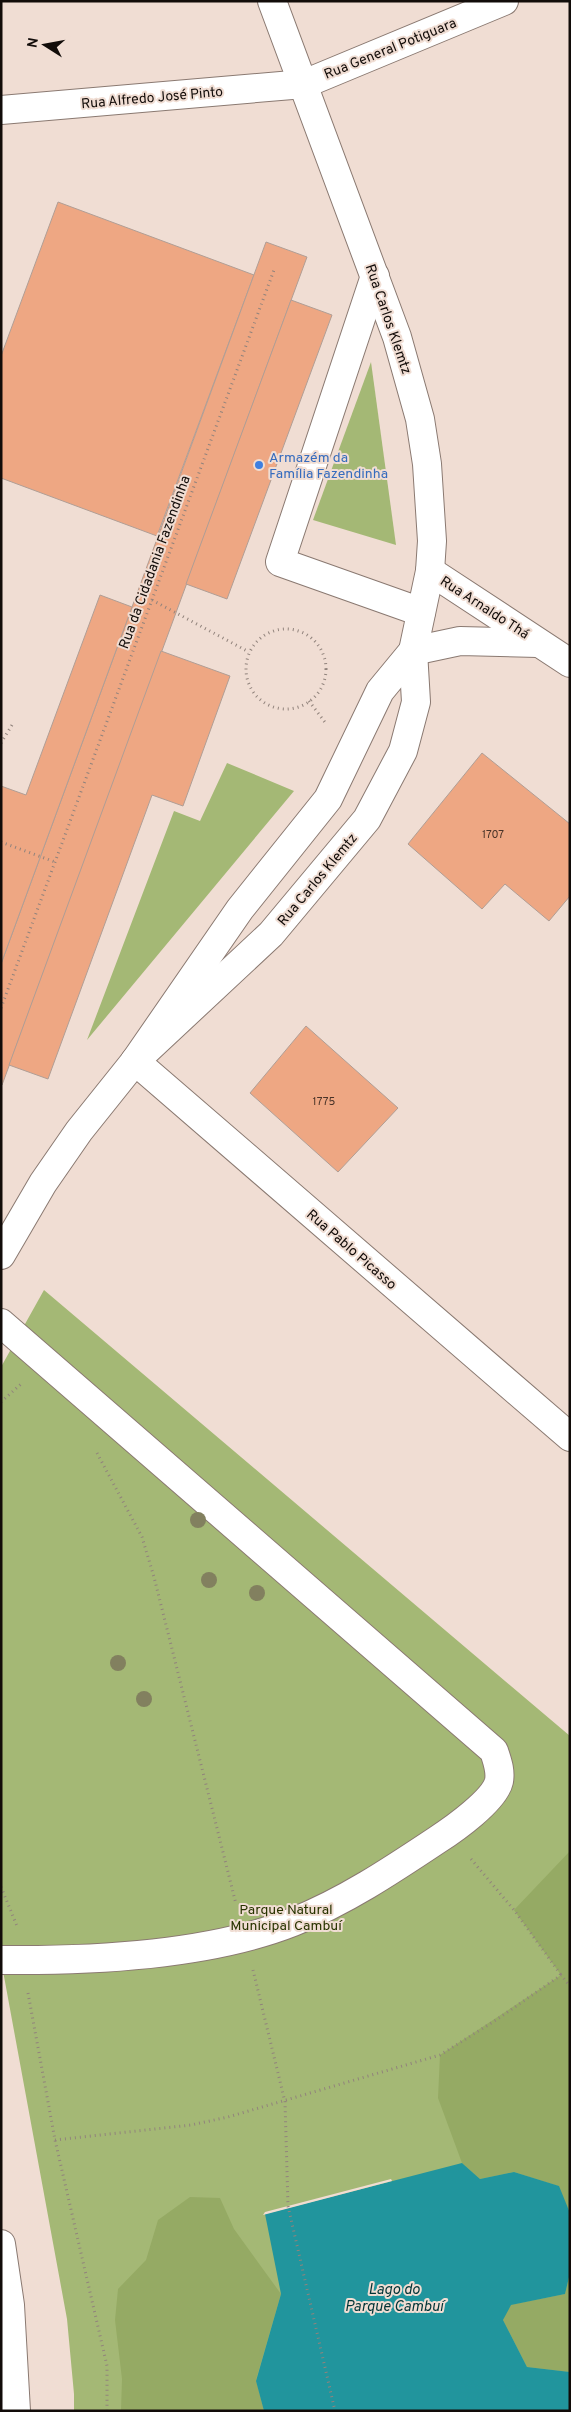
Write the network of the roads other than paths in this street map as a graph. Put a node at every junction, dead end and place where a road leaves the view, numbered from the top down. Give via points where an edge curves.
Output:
1 (272, 1) edge
2 (504, 1) edge
3 (304, 84) junction
4 (1, 110) edge
5 (375, 276) junction
6 (430, 571) junction
7 (421, 612) junction
8 (540, 643) junction
9 (413, 651) junction
10 (570, 663) edge
11 (135, 1061) junction
12 (1, 1255) edge
13 (1, 1323) edge
14 (570, 1437) edge
15 (11, 1960) edge
16 (1, 2244) edge
17 (16, 2411) edge

1 - 3 main road, Rua Carlos Klemtz
2 - 3 main road, Rua General Potiguara
3 - 4 main road, Rua Alfredo José Pinto
3 - 5 main road, Rua Carlos Klemtz
5 - 6 main road, Rua Carlos Klemtz via 403,354 420,419 431,505
5 - 7 main road via 280,562
6 - 7 main road, Rua Carlos Klemtz
6 - 8 main road, Rua Arnaldo Thá
7 - 9 main road, Rua Carlos Klemtz
8 - 9 main road, Rua Arnaldo Thá via 460,641
8 - 10 main road, Rua Arnaldo Thá
9 - 11 main road, Rua Carlos Klemtz via 380,691 328,800 240,908
9 - 11 main road, Rua Carlos Klemtz via 416,702 403,751 367,819 271,934
11 - 12 main road, Rua Carlos Klemtz via 79,1131 43,1183
11 - 14 main road, Rua Pablo Picasso
13 - 15 main road via 494,1751 499,1765 499,1781 493,1794 450,1832 345,1897 293,1922 244,1937 164,1951 105,1957
16 - 17 main road via 10,2305

